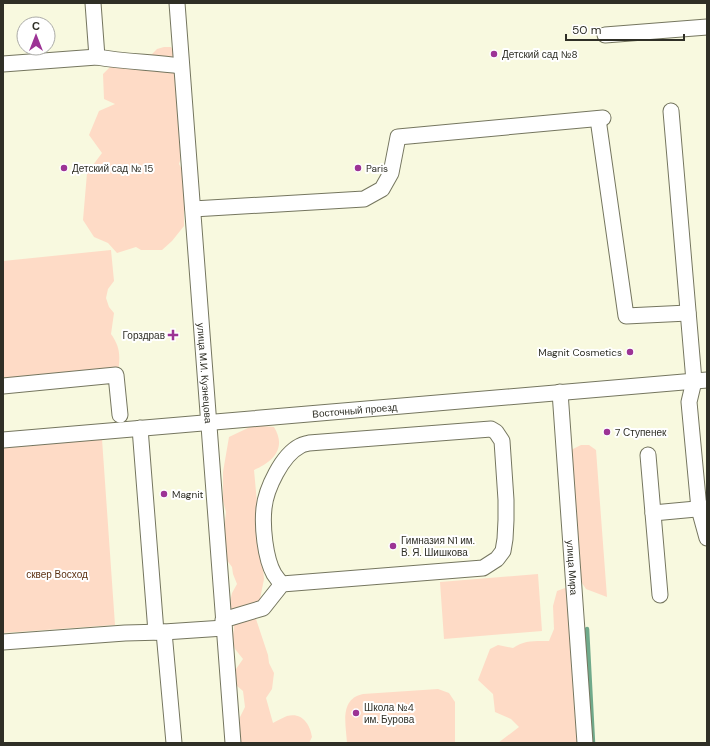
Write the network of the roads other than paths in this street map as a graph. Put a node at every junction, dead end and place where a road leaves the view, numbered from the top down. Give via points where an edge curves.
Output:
1 (93, 3) edge
2 (177, 3) edge
3 (707, 26) edge
4 (605, 35) dead end
5 (97, 57) junction
6 (3, 64) edge
7 (181, 66) junction
8 (671, 111) dead end
9 (193, 209) junction
10 (688, 313) junction
11 (701, 380) edge
12 (3, 386) edge
13 (560, 392) junction
14 (120, 415) dead end
15 (209, 422) junction
16 (140, 428) junction
17 (3, 440) edge
18 (648, 455) dead end
19 (703, 509) edge
20 (653, 513) junction
21 (707, 538) edge
22 (282, 584) junction
23 (660, 595) dead end
24 (223, 624) junction
25 (160, 632) junction
26 (3, 642) edge
27 (174, 743) edge
28 (233, 743) edge
29 (584, 743) edge

1 - 5 street
2 - 7 street, улица М.И. Кузнецова
3 - 4 street
5 - 6 street
5 - 7 street
7 - 9 street, улица М.И. Кузнецова
8 - 10 street
9 - 10 street via 364,199 382,189 391,173 398,137 600,119 626,316
9 - 15 street, улица М.И. Кузнецова
10 - 11 street
11 - 13 street, Восточный проезд
11 - 19 street via 689,402
12 - 14 street via 116,376
13 - 15 street, Восточный проезд
13 - 29 street, улица Мира
15 - 16 street, Восточный проезд
15 - 24 street, улица М.И. Кузнецова
16 - 17 street, Восточный проезд
16 - 25 street
18 - 20 street
19 - 20 street
19 - 21 street
20 - 23 street
22 - 22 street via 483,568 497,559 505,539 506,500 502,441 496,432 491,429 309,443 300,446 280,467 267,494 264,507 268,557 274,574
22 - 24 street via 263,608
24 - 25 street
24 - 28 street, улица М.И. Кузнецова
25 - 26 street
25 - 27 street

